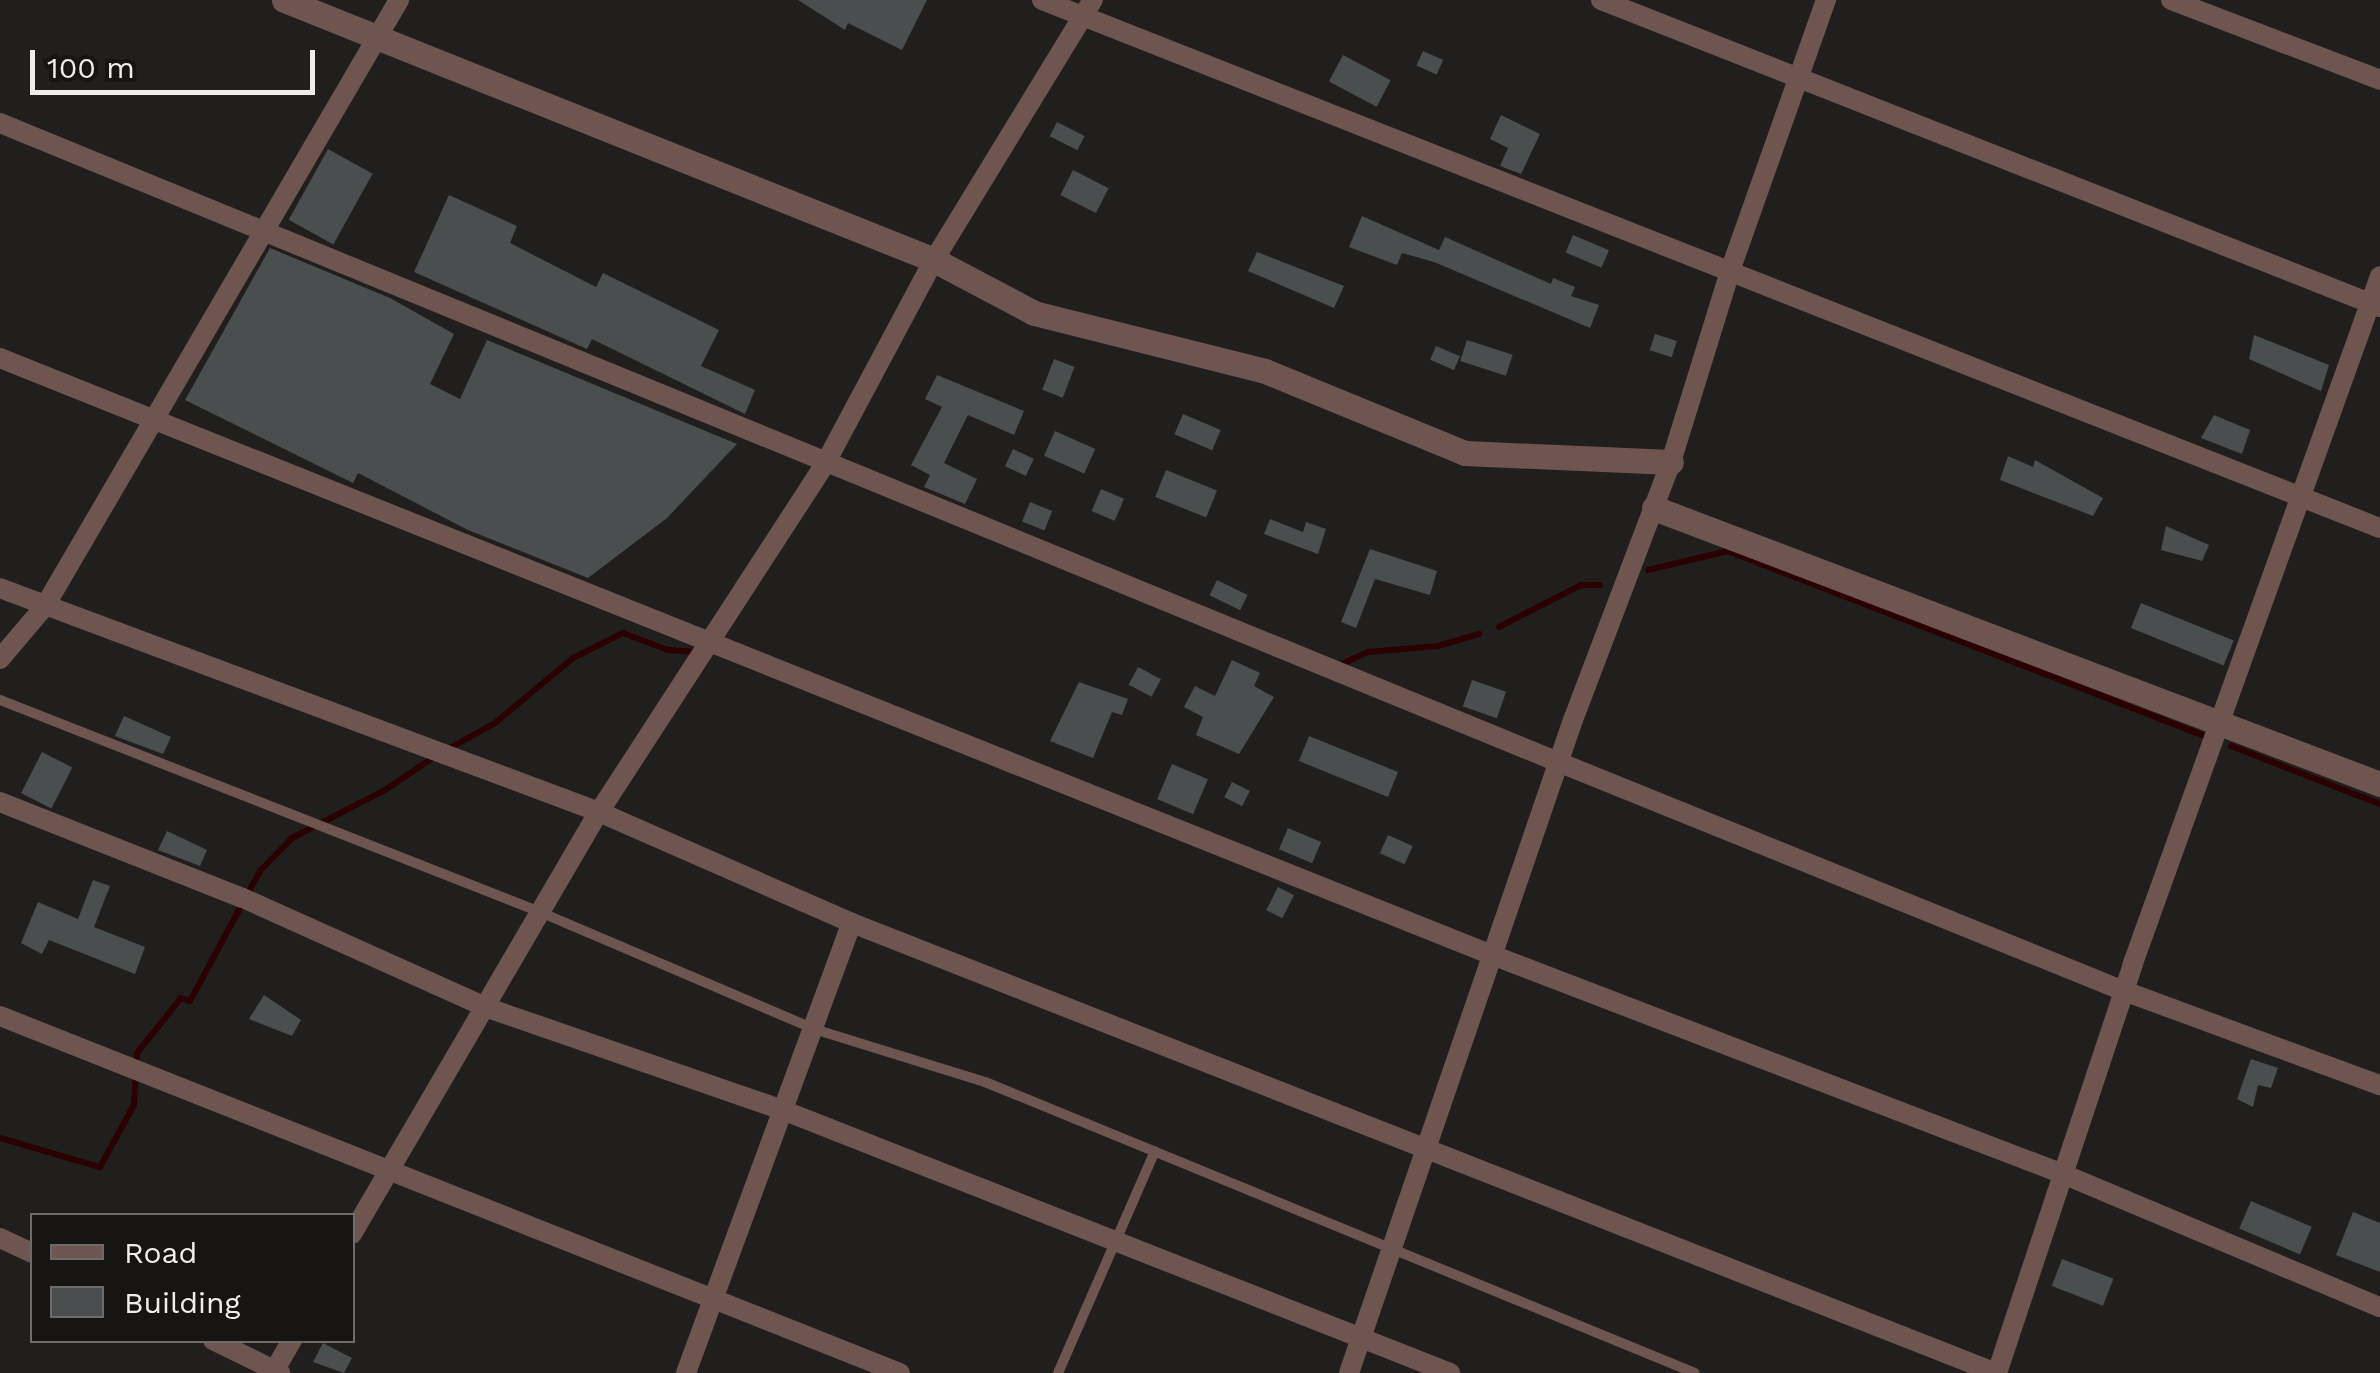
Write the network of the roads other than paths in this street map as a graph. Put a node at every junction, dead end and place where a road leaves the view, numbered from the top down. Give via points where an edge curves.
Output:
1 (284, 0) edge
2 (399, 0) edge
3 (1042, 0) edge
4 (1602, 0) edge
5 (1826, 0) edge
6 (2171, 0) edge
7 (1089, 9) edge
8 (382, 36) junction
9 (1798, 78) junction
10 (2380, 80) edge
11 (0, 122) edge
12 (262, 230) junction
13 (934, 260) junction
14 (1730, 271) junction
15 (2380, 276) edge
16 (2375, 305) edge
17 (0, 358) edge
18 (150, 418) junction
19 (826, 462) junction
20 (1671, 462) junction
21 (2302, 497) junction
22 (1654, 508) junction
23 (2380, 528) edge
24 (0, 588) edge
25 (44, 606) junction
26 (706, 641) junction
27 (0, 658) edge
28 (0, 700) edge
29 (2224, 722) junction
30 (1558, 762) junction
31 (2380, 784) edge
32 (0, 802) edge
33 (599, 812) junction
34 (540, 912) junction
35 (852, 922) junction
36 (1492, 955) junction
37 (2124, 991) junction
38 (485, 1007) junction
39 (0, 1016) edge
40 (814, 1029) junction
41 (2380, 1085) edge
42 (785, 1111) junction
43 (1426, 1146) junction
44 (1155, 1151) junction
45 (389, 1170) junction
46 (2064, 1174) junction
47 (355, 1229) edge
48 (0, 1238) edge
49 (1114, 1240) junction
50 (1390, 1250) junction
51 (30, 1252) edge
52 (710, 1298) junction
53 (2380, 1307) edge
54 (1361, 1337) junction
55 (219, 1343) edge
56 (290, 1343) edge
57 (276, 1372) edge
58 (686, 1373) edge
59 (900, 1373) edge
60 (1058, 1373) edge
61 (1349, 1373) edge
62 (1450, 1373) edge
63 (1695, 1373) edge
64 (1997, 1373) edge

1 - 8 street
2 - 8 street
3 - 7 street
4 - 9 street
5 - 9 street
6 - 10 street
7 - 13 street
7 - 14 street
8 - 12 street
8 - 13 street
9 - 14 street
9 - 16 street
11 - 12 street
12 - 18 street
12 - 19 street
13 - 19 street
13 - 20 street via 1034,313 1266,372 1465,453
14 - 20 street
14 - 21 street
15 - 16 street
16 - 21 street
17 - 18 street
18 - 25 street
18 - 26 street
19 - 26 street
19 - 30 street
20 - 22 street
21 - 23 street
21 - 29 street
22 - 29 street
22 - 30 street
24 - 25 street
25 - 27 street
25 - 33 street
26 - 33 street
26 - 36 street
28 - 34 lane
29 - 31 street
29 - 37 street
30 - 36 street
30 - 37 street
32 - 38 street via 243,898
33 - 34 street
33 - 35 street
34 - 38 street
34 - 40 lane
35 - 40 street
35 - 43 street
36 - 43 street
36 - 46 street
37 - 41 street
37 - 46 street
38 - 42 street
38 - 45 street
39 - 45 street
40 - 42 street
40 - 44 lane via 984,1082
42 - 49 street
42 - 52 street
43 - 50 street
43 - 64 street
44 - 49 lane
44 - 50 lane
45 - 47 street
45 - 52 street
46 - 53 street
46 - 64 street
48 - 51 street
49 - 54 street
49 - 60 lane
50 - 54 street
50 - 63 lane
52 - 58 street
52 - 59 street
54 - 61 street
54 - 62 street
55 - 57 street
56 - 57 street

